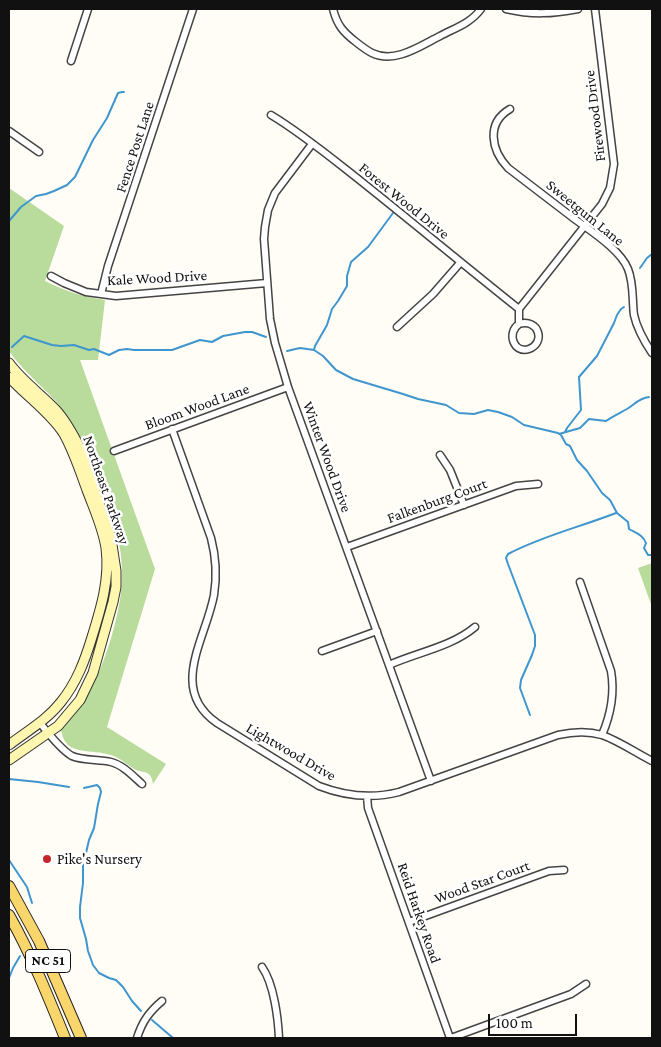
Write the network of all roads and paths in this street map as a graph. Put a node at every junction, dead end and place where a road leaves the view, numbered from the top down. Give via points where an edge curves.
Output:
1 (88, 9) edge
2 (193, 9) edge
3 (333, 9) edge
4 (481, 9) edge
5 (506, 9) edge
6 (578, 9) edge
7 (595, 9) edge
8 (71, 61) dead end
9 (510, 109) dead end
10 (271, 115) dead end
11 (9, 131) edge
12 (312, 144) junction
13 (39, 152) dead end
14 (584, 227) junction
15 (460, 262) junction
16 (51, 276) dead end
17 (267, 283) junction
18 (101, 294) junction
19 (519, 309) junction
20 (520, 324) junction
21 (397, 327) dead end
22 (652, 353) edge
23 (9, 363) edge
24 (9, 377) edge
25 (288, 387) junction
26 (172, 429) junction
27 (114, 451) dead end
28 (440, 455) dead end
29 (538, 484) dead end
30 (464, 505) junction
31 (347, 547) junction
32 (580, 582) dead end
33 (475, 628) dead end
34 (377, 631) junction
35 (322, 651) dead end
36 (389, 665) junction
37 (40, 723) junction
38 (48, 733) junction
39 (602, 735) junction
40 (9, 745) edge
41 (9, 760) edge
42 (652, 761) edge
43 (431, 781) junction
44 (142, 784) dead end
45 (367, 796) junction
46 (564, 870) dead end
47 (9, 886) edge
48 (10, 922) edge
49 (409, 922) junction
50 (262, 967) dead end
51 (586, 984) dead end
52 (162, 1001) dead end
53 (65, 1038) edge
54 (81, 1038) edge
55 (137, 1038) edge
56 (279, 1038) edge
57 (450, 1038) edge

1 - 8 street
2 - 18 street, Fence Post Lane
3 - 4 street via 341,29 350,37 372,53 387,57 411,50 469,22
5 - 6 street via 535,14
7 - 14 street, Firewood Drive via 614,164 610,188
9 - 14 street, Sweetgum Lane via 498,118 494,130 496,150 502,162
10 - 12 street, Forest Wood Drive
11 - 13 street
12 - 15 street, Forest Wood Drive
12 - 17 street, Winter Wood Drive via 280,185 268,210 264,239
14 - 19 street, Firewood Drive
14 - 22 street, Sweetgum Lane via 615,251 625,264 636,324
15 - 19 street, Forest Wood Drive
15 - 21 street via 433,294
16 - 18 street, Kale Wood Drive via 76,288
17 - 18 street, Kale Wood Drive via 125,296
17 - 25 street, Winter Wood Drive via 275,344
19 - 20 street
20 - 20 street via 512,333 513,342 521,349 532,348 537,343 538,331 531,324
23 - 38 street, Northeast Parkway via 57,412 75,438 111,538 114,555 116,586 93,673 80,700
24 - 37 street, Northeast Parkway via 63,434 74,454 106,548 105,589 83,664 68,693
25 - 26 street, Bloom Wood Lane
25 - 31 street, Winter Wood Drive
26 - 27 street, Bloom Wood Lane
26 - 45 street, Lightwood Drive via 215,554 214,598 192,669 192,685 198,705 217,723 319,786
28 - 30 street via 450,470
29 - 30 street, Falkenburg Court via 516,486
30 - 31 street, Falkenburg Court
31 - 34 street, Winter Wood Drive
32 - 39 street via 611,671 612,701
33 - 36 street via 457,640
34 - 35 street
34 - 36 street, Winter Wood Drive
36 - 43 street, Winter Wood Drive
37 - 38 street
37 - 40 street, Northeast Parkway
38 - 41 street, Northeast Parkway
38 - 44 street via 70,755 112,762
39 - 42 street, Lightwood Drive
39 - 43 street, Lightwood Drive via 582,732 558,735
43 - 45 street, Lightwood Drive via 391,794
45 - 49 street, Reid Harkey Road via 368,808
46 - 49 street, Wood Star Court via 549,871
47 - 54 main road, NC 51 via 39,941
48 - 53 main road, NC 51 via 40,977
49 - 57 street, Reid Harkey Road
50 - 56 street via 276,1009
51 - 57 street via 571,994
52 - 55 street via 144,1020

